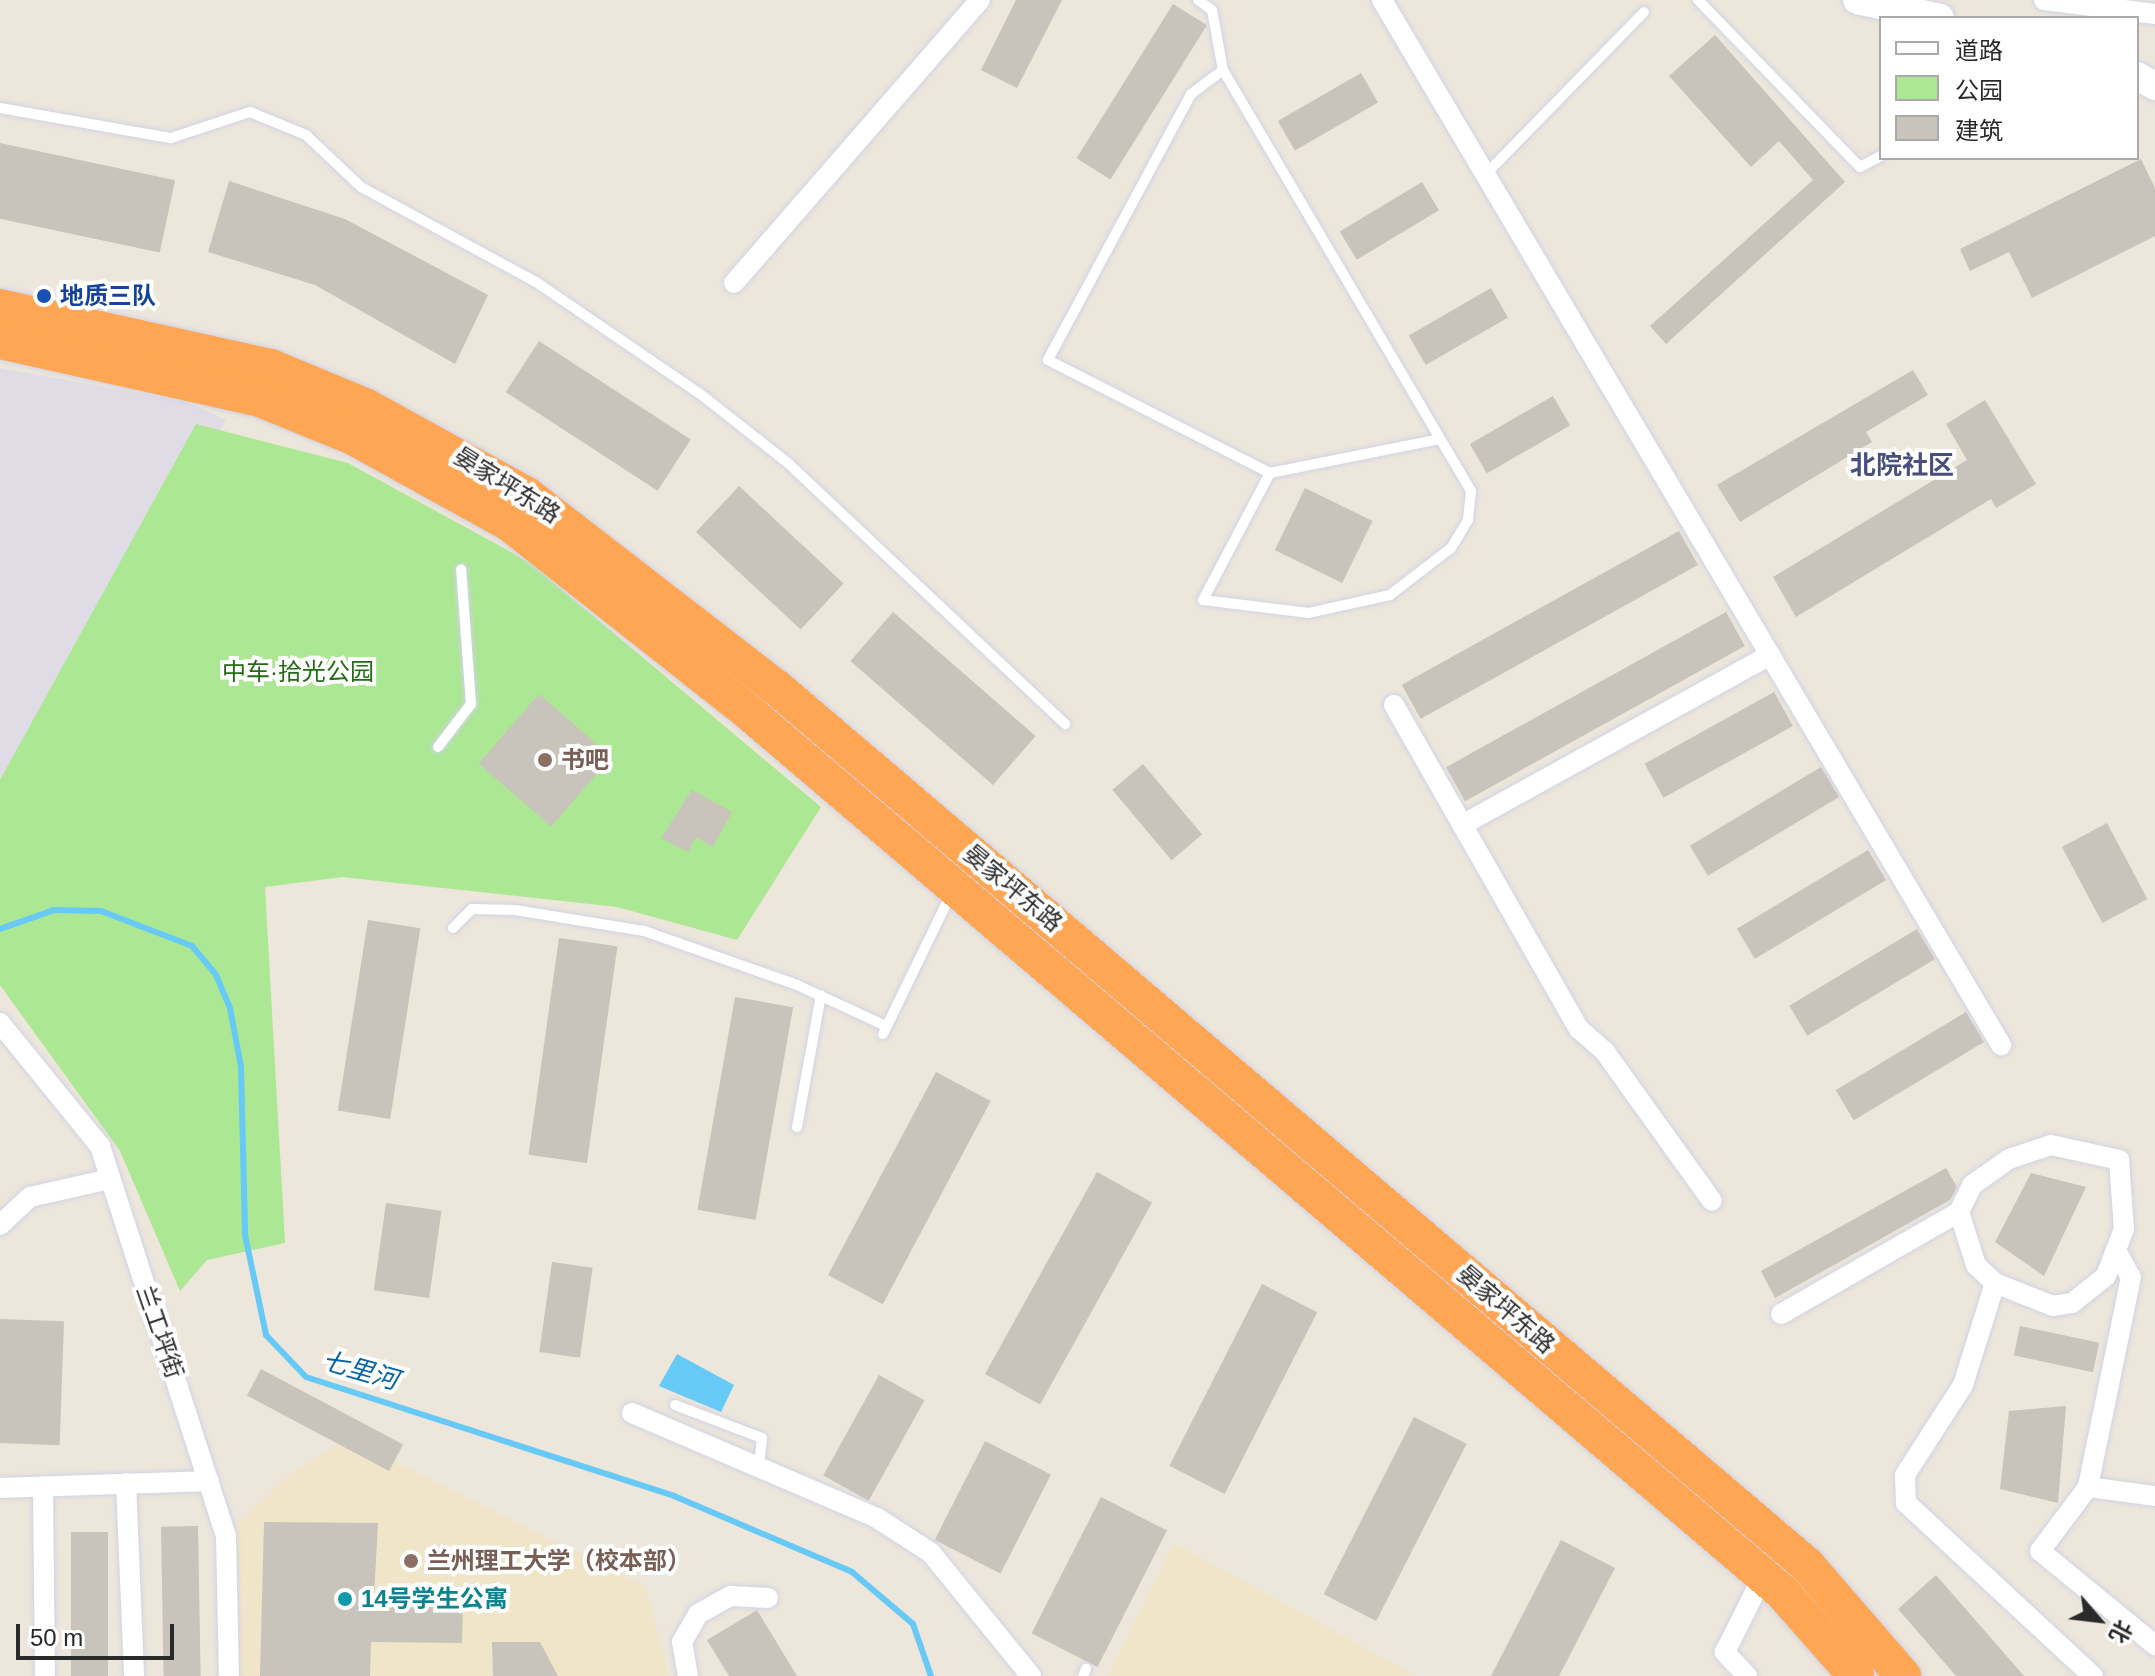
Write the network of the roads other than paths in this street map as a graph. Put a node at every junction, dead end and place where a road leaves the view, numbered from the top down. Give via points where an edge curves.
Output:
1 (980, 0) edge
2 (1198, 0) edge
3 (1382, 0) edge
4 (1698, 0) edge
5 (1857, 0) edge
6 (2044, 0) edge
7 (1644, 12) dead end
8 (2155, 14) edge
9 (1931, 16) edge
10 (1223, 70) junction
11 (0, 108) edge
12 (1879, 157) edge
13 (1486, 174) junction
14 (734, 283) dead end
15 (0, 307) edge
16 (0, 341) edge
17 (266, 383) junction
18 (1440, 439) junction
19 (1270, 473) junction
20 (461, 569) dead end
21 (1770, 655) junction
22 (1394, 705) dead end
23 (1065, 724) dead end
24 (438, 747) dead end
25 (1462, 825) junction
26 (955, 887) junction
27 (453, 928) dead end
28 (821, 995) junction
29 (0, 1023) edge
30 (2001, 1045) dead end
31 (797, 1127) dead end
32 (110, 1179) junction
33 (1712, 1201) dead end
34 (1959, 1212) junction
35 (0, 1225) edge
36 (2118, 1254) junction
37 (1995, 1283) junction
38 (1781, 1314) dead end
39 (675, 1405) dead end
40 (632, 1413) dead end
41 (759, 1465) junction
42 (209, 1481) junction
43 (126, 1483) junction
44 (2088, 1487) junction
45 (0, 1488) edge
46 (43, 1488) junction
47 (2155, 1496) edge
48 (1763, 1576) junction
49 (768, 1598) dead end
50 (2155, 1645) edge
51 (45, 1676) edge
52 (134, 1676) edge
53 (229, 1676) edge
54 (688, 1676) edge
55 (1031, 1676) edge
56 (1747, 1676) edge
57 (1856, 1676) edge
58 (1903, 1676) edge
59 (2093, 1676) edge

1 - 14 street
2 - 10 lane via 1212,10
3 - 13 street
4 - 12 lane via 1860,167
5 - 9 street
6 - 8 street
7 - 13 lane
10 - 18 lane
10 - 19 lane via 1191,94 1048,360
11 - 23 lane via 171,138 250,112 296,129 361,187 536,282 699,393 788,463
13 - 21 street
15 - 17 highway, 晏家坪东路
16 - 17 highway, 晏家坪东路
17 - 26 highway, 晏家坪东路 via 509,523 591,581
17 - 58 highway, 晏家坪东路 via 367,407 527,495 777,688 1807,1565
18 - 19 lane
18 - 19 lane via 1471,491 1468,520 1451,548 1390,595 1309,613 1203,600
20 - 24 lane via 471,704
21 - 25 street
21 - 30 street
22 - 25 street
25 - 33 street via 1579,1029 1605,1052
26 - 28 lane via 885,1030
26 - 48 highway, 晏家坪东路
27 - 28 lane via 472,909 515,910 644,931
28 - 31 lane
29 - 32 street, 兰工坪街 via 100,1146
32 - 35 street via 30,1197
32 - 42 street, 兰工坪街
34 - 36 street via 1972,1185 2009,1159 2051,1145 2086,1148 2119,1160
34 - 37 street via 1964,1241
34 - 38 street
36 - 37 street via 2106,1276 2072,1303 2035,1304
36 - 44 street via 2131,1277
37 - 59 street via 1963,1385 1905,1475 1906,1503 1923,1527 1994,1579
39 - 41 lane via 762,1438
40 - 41 street
41 - 55 street via 877,1518 931,1553
42 - 43 street
42 - 53 street, 兰工坪街 via 226,1536
43 - 46 street
43 - 52 street
44 - 47 street
44 - 50 street via 2040,1551
45 - 46 street
46 - 51 street
48 - 56 street via 1725,1652
48 - 57 highway, 晏家坪东路
49 - 54 street via 731,1596 698,1614 681,1650

